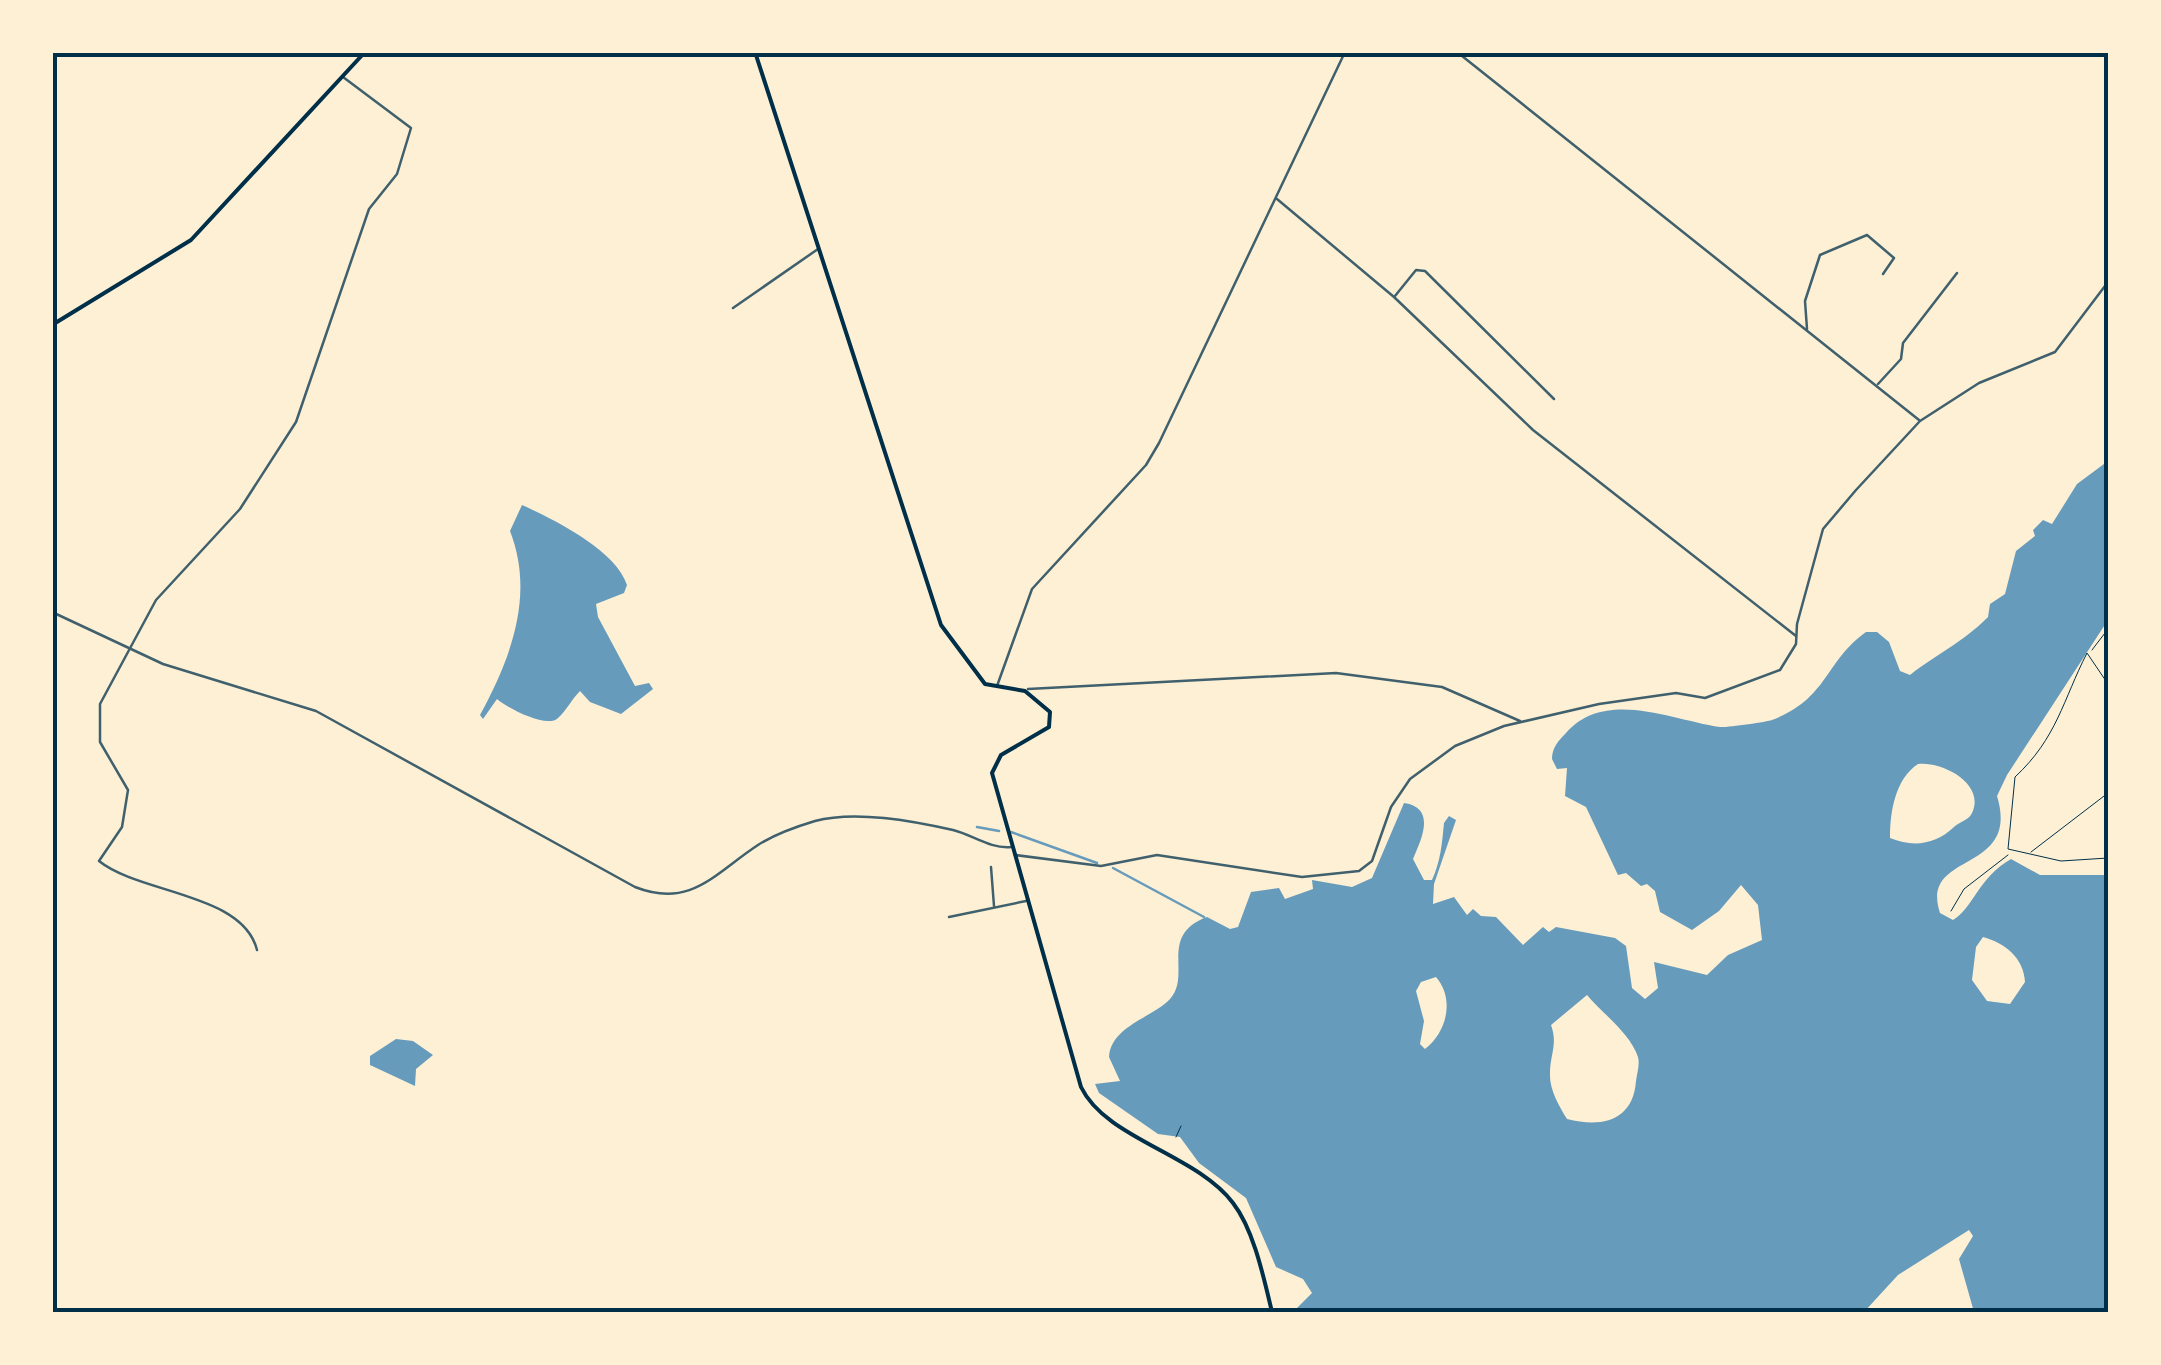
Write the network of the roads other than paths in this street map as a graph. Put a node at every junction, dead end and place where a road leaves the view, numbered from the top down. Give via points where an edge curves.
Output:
1 (365, 52) edge
2 (756, 52) edge
3 (1345, 52) edge
4 (1457, 52) edge
5 (344, 77) junction
6 (1277, 198) junction
7 (819, 249) junction
8 (1957, 273) dead end
9 (1884, 274) dead end
10 (2108, 282) edge
11 (1394, 297) junction
12 (733, 308) dead end
13 (52, 325) edge
14 (1806, 330) junction
15 (1876, 386) junction
16 (1554, 398) dead end
17 (1920, 421) junction
18 (52, 612) edge
19 (1797, 636) junction
20 (131, 649) junction
21 (997, 688) junction
22 (1025, 692) junction
23 (1522, 722) junction
24 (1012, 847) junction
25 (1014, 855) junction
26 (991, 868) dead end
27 (1027, 901) junction
28 (994, 908) junction
29 (949, 917) dead end
30 (257, 950) dead end
31 (1272, 1312) edge

1 - 5 main road
2 - 7 main road
3 - 6 street
4 - 14 street
5 - 13 main road via 191,240
5 - 20 street via 410,128 404,160 369,209 296,422 240,510 156,600
6 - 11 street
6 - 21 street via 1146,465 1032,588
7 - 12 street
7 - 21 main road via 941,625 972,670
8 - 15 street
9 - 14 street via 1894,258 1867,235 1820,255 1805,300
10 - 17 street via 2055,352 1980,382
11 - 16 street via 1416,270 1425,271
11 - 19 street via 1533,430
14 - 15 street
15 - 17 street
17 - 19 street via 1824,529
18 - 20 street
19 - 23 street via 1780,670 1720,694 1636,698
20 - 24 street via 316,712 634,886 663,895 714,880 770,838 826,819 920,824
20 - 30 street via 97,712 100,742 128,790 122,826 99,861 130,880 183,893 226,914
21 - 22 main road
22 - 23 street via 1032,686 1336,673 1442,688
22 - 24 main road via 1044,703 1051,719 1043,732 994,764
23 - 25 street via 1455,746 1410,780 1372,862 1359,871 1302,877 1157,855 1101,866
24 - 25 main road
25 - 27 main road
26 - 28 street
27 - 28 street
27 - 31 main road via 1086,1098 1232,1200
28 - 29 street

